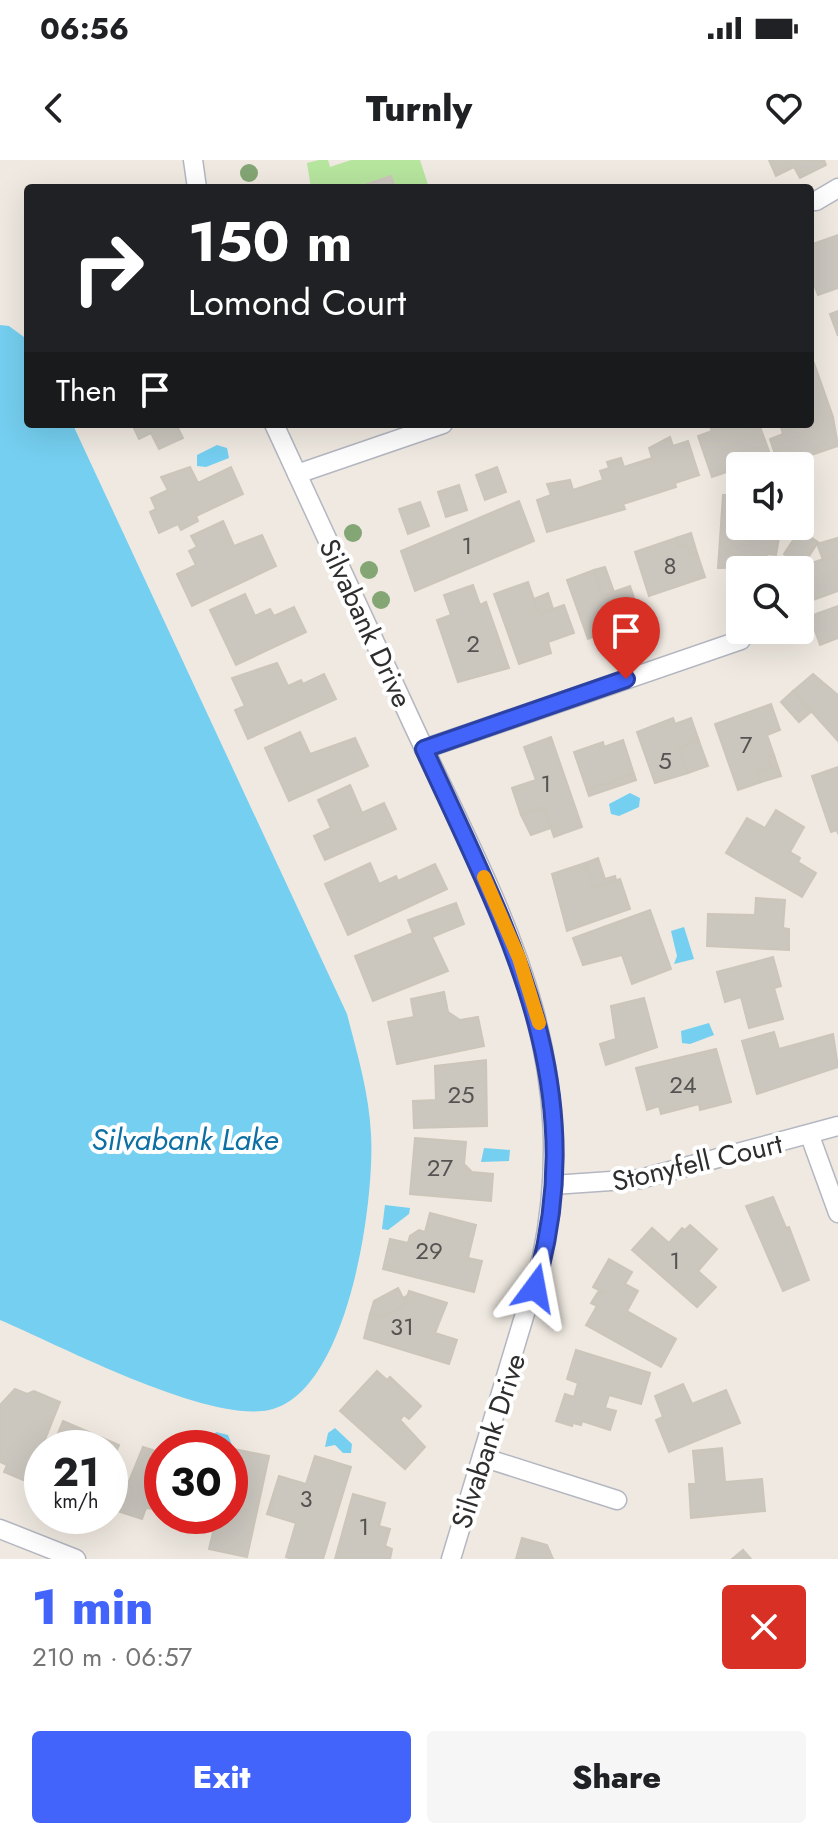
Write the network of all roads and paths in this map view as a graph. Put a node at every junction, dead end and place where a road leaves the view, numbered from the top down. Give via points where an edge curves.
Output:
1 (193, 160) edge
2 (196, 184) edge
3 (838, 188) edge
4 (816, 201) dead end
5 (276, 428) edge
6 (431, 428) edge
7 (297, 474) junction
8 (729, 644) edge
9 (424, 749) junction
10 (838, 1126) edge
11 (810, 1136) junction
12 (553, 1185) junction
13 (838, 1213) edge
14 (482, 1457) junction
15 (617, 1500) dead end
16 (0, 1529) edge
17 (76, 1559) edge
18 (451, 1559) edge

1 - 2 street
3 - 4 street
5 - 7 street, Silvabank Drive
6 - 7 street
7 - 9 street, Silvabank Drive
8 - 9 street
9 - 12 street, Silvabank Drive via 499,910 536,1010 549,1073
10 - 11 street, Stonyfell Court
11 - 12 street, Stonyfell Court via 640,1179
11 - 13 street
12 - 14 street, Silvabank Drive via 540,1271
14 - 15 street
14 - 18 street, Silvabank Drive
16 - 17 street

